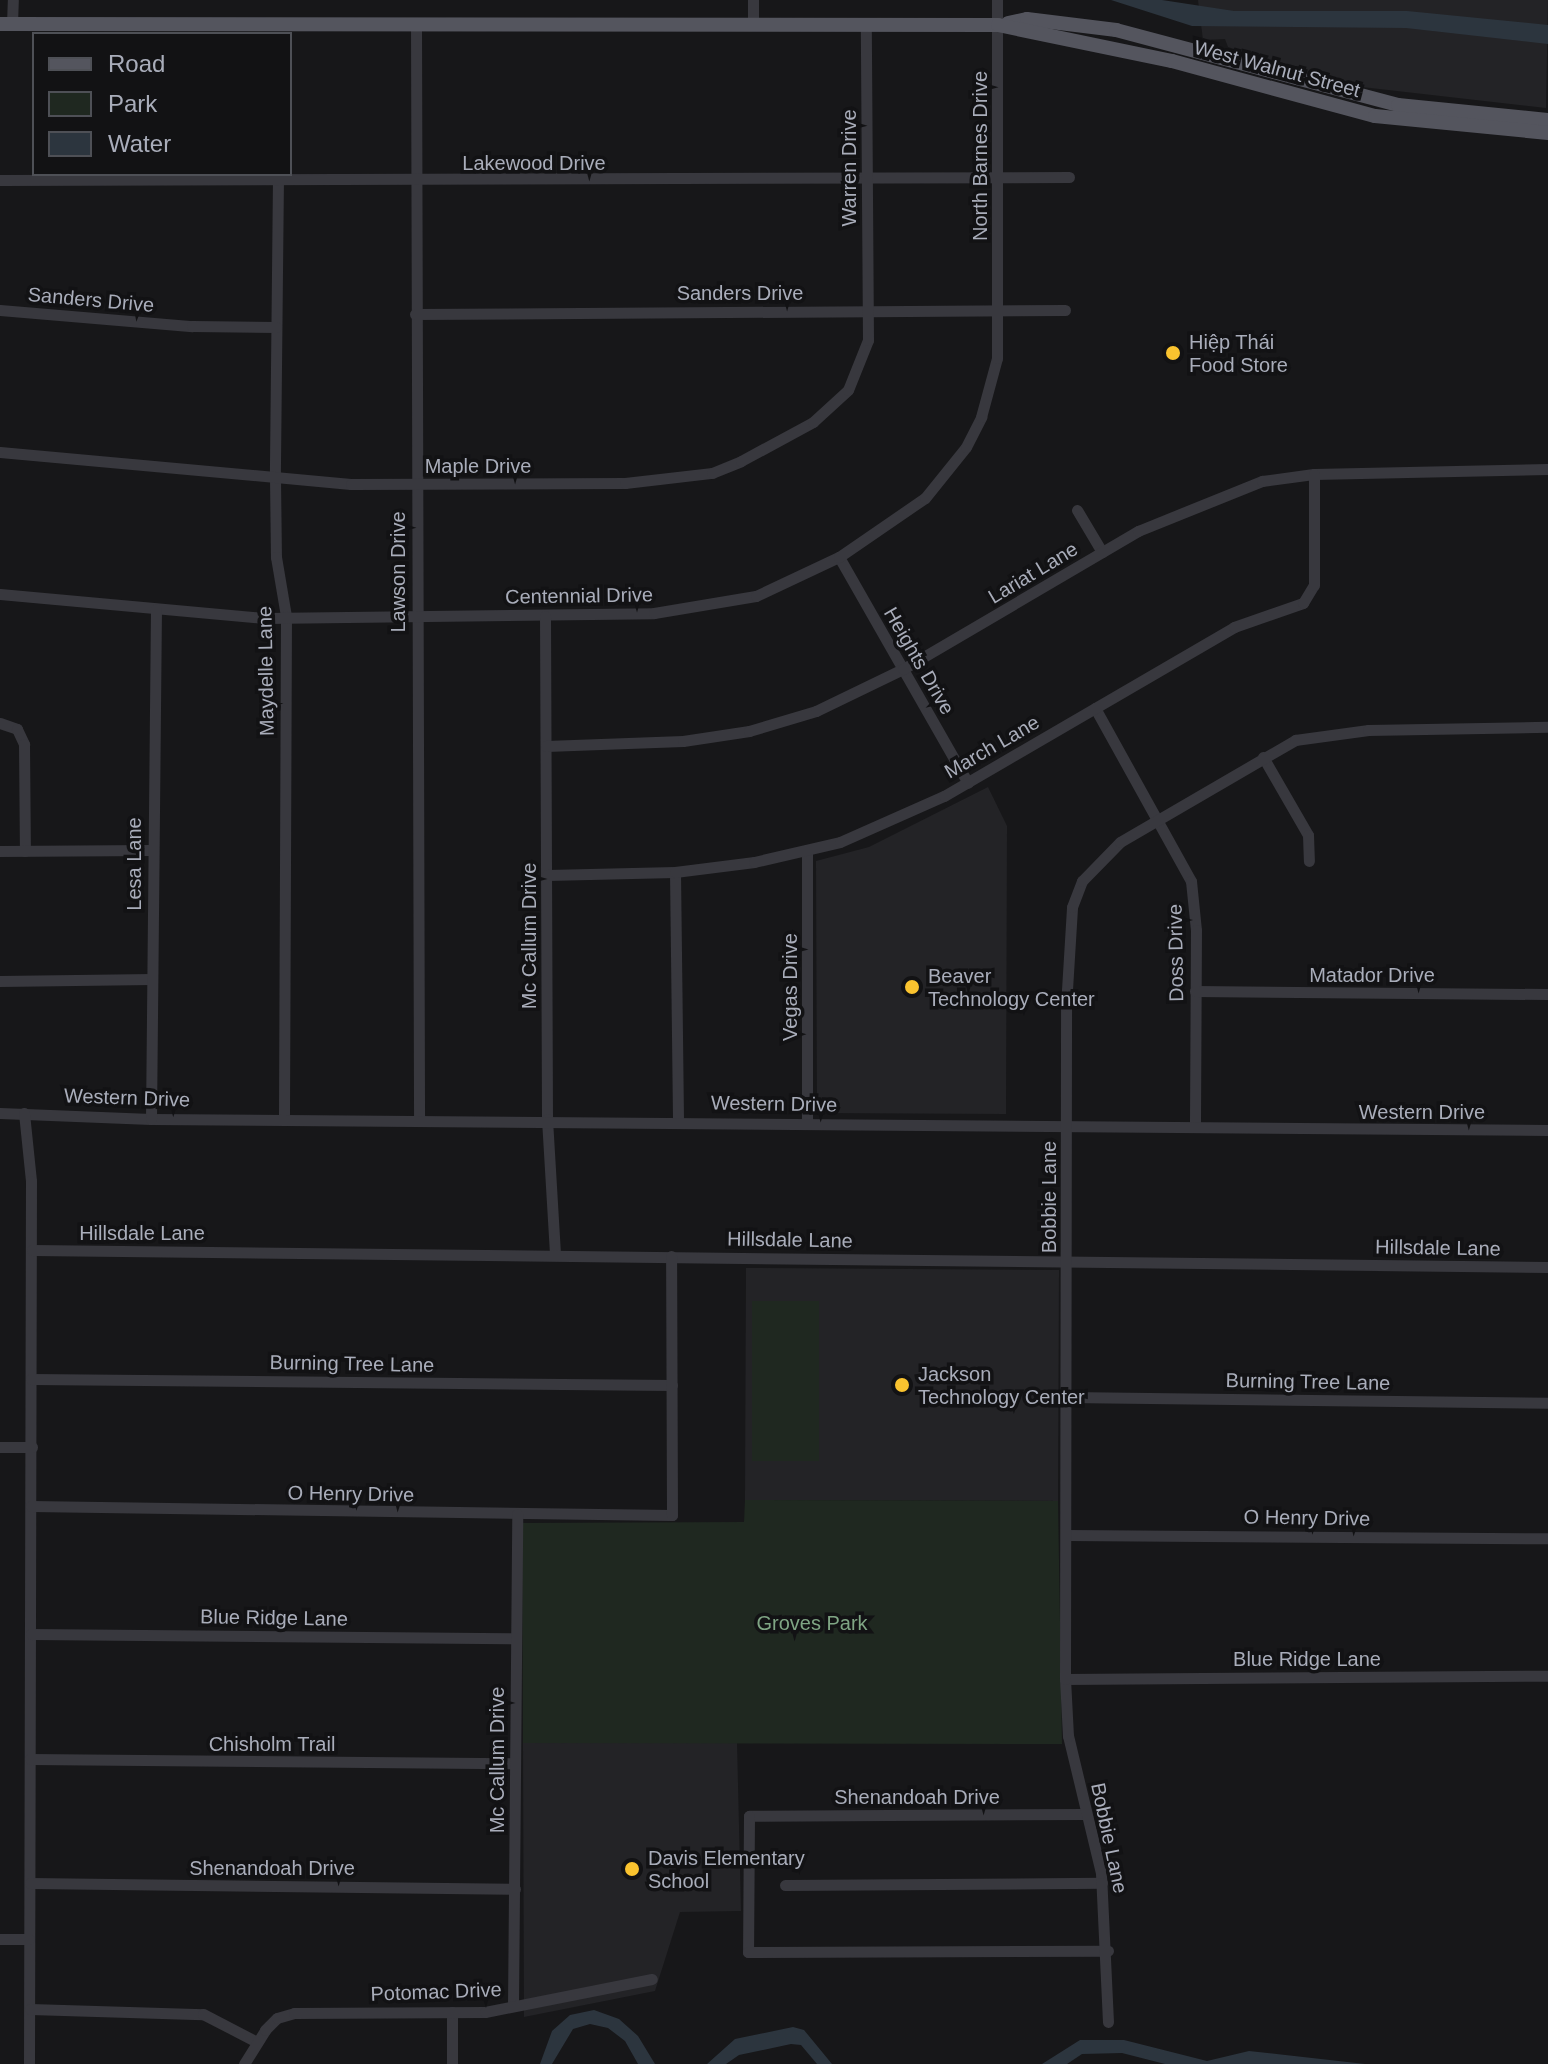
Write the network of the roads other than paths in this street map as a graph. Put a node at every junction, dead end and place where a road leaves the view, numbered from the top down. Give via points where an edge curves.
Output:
1 (13, 0) edge
2 (753, 0) edge
3 (997, 0) edge
4 (6, 24) edge
5 (416, 24) junction
6 (753, 25) junction
7 (866, 25) junction
8 (998, 25) junction
9 (278, 29) edge
10 (1149, 56) junction
11 (1212, 57) junction
12 (1202, 69) junction
13 (1256, 69) junction
14 (1339, 92) junction
15 (1306, 99) junction
16 (1398, 105) junction
17 (1342, 108) junction
18 (1548, 120) edge
19 (1548, 133) edge
20 (278, 177) edge
21 (1069, 177) dead end
22 (867, 179) junction
23 (998, 179) junction
24 (0, 180) edge
25 (414, 180) junction
26 (0, 310) edge
27 (868, 310) junction
28 (1065, 310) dead end
29 (998, 311) junction
30 (415, 314) junction
31 (276, 327) junction
32 (0, 452) edge
33 (1548, 469) edge
34 (1314, 474) junction
35 (275, 478) junction
36 (416, 484) junction
37 (1077, 510) dead end
38 (1102, 552) junction
39 (839, 557) junction
40 (0, 594) edge
41 (156, 609) junction
42 (416, 614) junction
43 (286, 616) junction
44 (545, 616) junction
45 (903, 669) junction
46 (1095, 708) junction
47 (0, 723) edge
48 (1548, 727) edge
49 (546, 746) junction
50 (1263, 757) junction
51 (968, 783) junction
52 (1159, 821) junction
53 (152, 850) junction
54 (0, 851) edge
55 (25, 851) junction
56 (807, 851) junction
57 (1309, 861) dead end
58 (675, 872) junction
59 (547, 875) junction
60 (152, 979) junction
61 (0, 981) edge
62 (1195, 991) junction
63 (1548, 994) edge
64 (0, 1113) edge
65 (24, 1113) junction
66 (151, 1119) junction
67 (284, 1119) junction
68 (419, 1119) junction
69 (547, 1119) junction
70 (678, 1120) junction
71 (807, 1123) junction
72 (1067, 1126) junction
73 (1195, 1127) junction
74 (1548, 1130) edge
75 (32, 1250) junction
76 (555, 1255) junction
77 (671, 1256) junction
78 (1068, 1262) junction
79 (1548, 1267) edge
80 (31, 1379) junction
81 (672, 1385) junction
82 (1067, 1397) junction
83 (1548, 1403) edge
84 (0, 1447) edge
85 (32, 1447) junction
86 (31, 1506) junction
87 (517, 1514) junction
88 (1066, 1535) junction
89 (1548, 1538) edge
90 (31, 1634) junction
91 (516, 1638) junction
92 (1548, 1676) edge
93 (1065, 1679) junction
94 (30, 1759) junction
95 (514, 1763) junction
96 (1085, 1814) junction
97 (30, 1883) junction
98 (1102, 1883) junction
99 (785, 1885) dead end
100 (515, 1889) junction
101 (0, 1939) edge
102 (29, 1939) junction
103 (1108, 1951) junction
104 (652, 1979) dead end
105 (513, 2006) junction
106 (30, 2009) junction
107 (452, 2012) junction
108 (1108, 2022) dead end
109 (257, 2042) junction
110 (29, 2064) edge
111 (244, 2064) edge
112 (452, 2064) edge

1 - 4 street
2 - 6 street
3 - 8 street, North Barnes Drive
4 - 9 main road, West Walnut Street
5 - 6 main road, West Walnut Street
5 - 9 main road, West Walnut Street
5 - 25 street, Lawson Drive
6 - 7 main road, West Walnut Street
7 - 8 main road, West Walnut Street
7 - 22 street, Warren Drive
8 - 10 main road, West Walnut Street
8 - 11 main road, West Walnut Street via 1027,19 1102,28
8 - 23 street, North Barnes Drive
10 - 11 main road
10 - 12 main road, West Walnut Street
11 - 13 main road, West Walnut Street
12 - 13 main road via 1216,64
12 - 15 main road, West Walnut Street
13 - 14 main road, West Walnut Street
14 - 15 main road via 1333,98
14 - 16 main road, West Walnut Street
15 - 17 main road, West Walnut Street
16 - 17 main road
16 - 18 main road, West Walnut Street
17 - 19 main road, West Walnut Street via 1420,124
20 - 24 street, Lakewood Drive
20 - 25 street, Lakewood Drive
20 - 31 street, Maydelle Lane
21 - 23 street, Lakewood Drive
22 - 23 street, Lakewood Drive
22 - 25 street, Lakewood Drive
22 - 27 street, Warren Drive
23 - 29 street, North Barnes Drive
25 - 30 street, Lawson Drive
26 - 31 street, Sanders Drive via 192,326
27 - 29 street, Sanders Drive
27 - 30 street, Sanders Drive
27 - 36 street, Maple Drive via 868,340 848,390 813,422 712,473 625,483
28 - 29 street, Sanders Drive
29 - 39 street, Centennial Drive via 997,358 966,447 925,498
30 - 36 street, Lawson Drive
31 - 35 street, Maydelle Lane
32 - 35 street, Maple Drive
33 - 34 street, Lariat Lane
34 - 38 street, Lariat Lane via 1222,493
34 - 46 street, March Lane via 1314,585 1303,603 1234,627
35 - 36 street, Maple Drive
35 - 43 street, Maydelle Lane via 276,557
36 - 42 street, Lawson Drive
37 - 38 street
38 - 45 street, Lariat Lane
39 - 44 street, Centennial Drive via 791,583 716,606
39 - 45 street, Heights Drive
40 - 41 street, Centennial Drive
41 - 43 street, Centennial Drive
41 - 53 street, Lesa Lane
42 - 43 street, Centennial Drive
42 - 44 street, Centennial Drive
42 - 68 street, Lawson Drive
43 - 67 street, Maydelle Lane
44 - 49 street, Mc Callum Drive
45 - 49 street, Lariat Lane via 845,700 749,731 683,741
45 - 51 street, Heights Drive
46 - 51 street, March Lane
46 - 52 street, Doss Drive
47 - 55 street via 17,729 24,744
48 - 50 street, Bobbie Lane via 1338,732 1295,740
49 - 59 street, Mc Callum Drive
50 - 52 street, Bobbie Lane
50 - 57 street via 1308,835
51 - 56 street, March Lane via 887,825
52 - 62 street, Doss Drive via 1191,881
52 - 72 street, Bobbie Lane via 1097,862 1072,907
53 - 55 street
53 - 60 street, Lesa Lane
54 - 55 street
56 - 58 street, March Lane
56 - 71 street, Vegas Drive
58 - 59 street, March Lane
58 - 70 street
59 - 69 street, Mc Callum Drive
60 - 61 street
60 - 66 street, Lesa Lane
62 - 63 street, Matador Drive
62 - 73 street, Doss Drive
64 - 65 street, Western Drive
65 - 66 street, Western Drive
65 - 75 street
66 - 67 street, Western Drive
67 - 68 street, Western Drive
68 - 69 street, Western Drive
69 - 70 street, Western Drive
69 - 76 street, Mc Callum Drive
70 - 71 street, Western Drive
71 - 72 street, Western Drive
72 - 73 street, Western Drive
72 - 78 street, Bobbie Lane
73 - 74 street, Western Drive
75 - 76 street, Hillsdale Lane
75 - 80 street
76 - 77 street, Hillsdale Lane
77 - 78 street, Hillsdale Lane
77 - 81 street
78 - 79 street, Hillsdale Lane
78 - 82 street, Bobbie Lane
80 - 81 street, Burning Tree Lane
80 - 85 street
81 - 87 street, O Henry Drive via 672,1515
82 - 83 street, Burning Tree Lane
82 - 88 street, Bobbie Lane
84 - 85 street
85 - 86 street
86 - 87 street, O Henry Drive
86 - 90 street
87 - 91 street, Mc Callum Drive
88 - 89 street, O Henry Drive
88 - 93 street, Bobbie Lane
90 - 91 street, Blue Ridge Lane
90 - 94 street
91 - 95 street, Mc Callum Drive
92 - 93 street, Blue Ridge Lane
93 - 96 street, Bobbie Lane via 1068,1736
94 - 95 street, Chisholm Trail
94 - 97 street
95 - 100 street, Mc Callum Drive
96 - 98 street, Bobbie Lane
96 - 103 street, Shenandoah Drive via 749,1816 748,1952
97 - 100 street, Shenandoah Drive
97 - 102 street
98 - 99 street
98 - 103 street, Bobbie Lane
100 - 105 street, Mc Callum Drive
101 - 102 street
102 - 106 street
103 - 108 street, Bobbie Lane
104 - 105 street, Potomac Drive
105 - 107 street, Potomac Drive
106 - 109 street via 203,2014
106 - 110 street
107 - 109 street, Potomac Drive via 294,2013 277,2018
107 - 112 street
109 - 111 street, Potomac Drive

